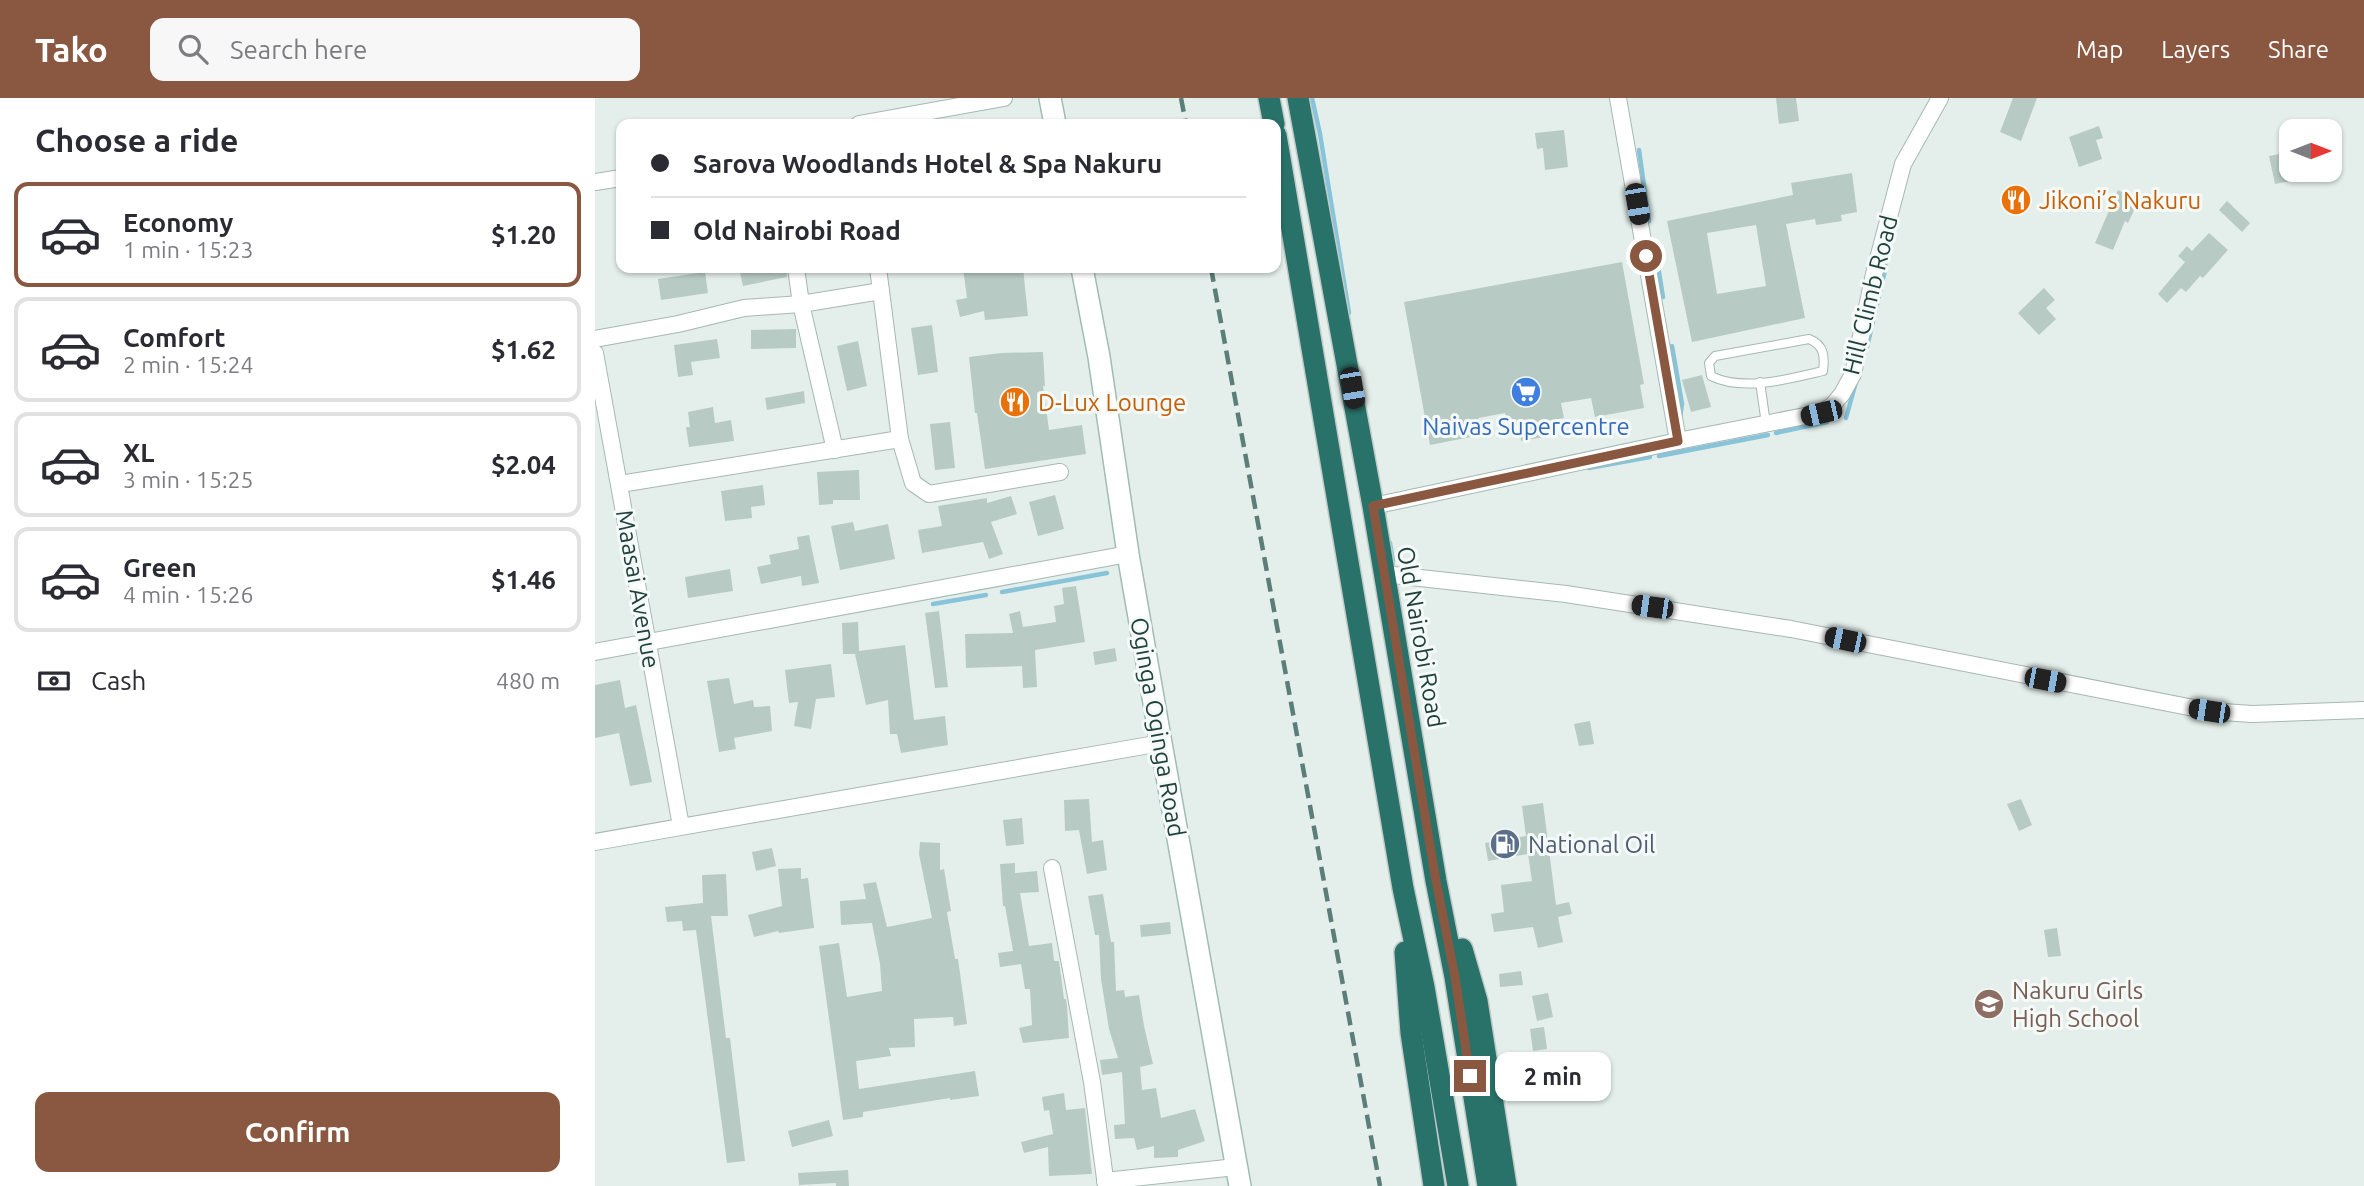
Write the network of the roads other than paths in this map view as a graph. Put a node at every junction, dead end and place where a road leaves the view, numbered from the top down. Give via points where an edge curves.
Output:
1 (1005, 98) edge
2 (1050, 98) edge
3 (1269, 98) edge
4 (1298, 98) edge
5 (1618, 98) edge
6 (1940, 98) edge
7 (887, 119) edge
8 (1054, 119) edge
9 (1273, 119) edge
10 (1281, 165) edge
11 (616, 179) edge
12 (595, 182) edge
13 (797, 273) edge
14 (879, 273) edge
15 (1083, 273) edge
16 (881, 291) junction
17 (801, 304) junction
18 (595, 339) edge
19 (595, 353) edge
20 (1760, 382) junction
21 (1766, 424) junction
22 (900, 439) junction
23 (1678, 441) junction
24 (835, 450) junction
25 (1060, 472) dead end
26 (620, 484) junction
27 (1373, 506) junction
28 (1128, 554) junction
29 (1384, 574) junction
30 (647, 643) junction
31 (595, 652) edge
32 (2364, 710) edge
33 (1161, 743) junction
34 (681, 826) junction
35 (595, 842) edge
36 (1052, 868) dead end
37 (1436, 881) junction
38 (1403, 888) junction
39 (1238, 1176) edge
40 (1106, 1183) edge
41 (1434, 1186) edge
42 (1458, 1186) edge
43 (1488, 1186) edge
44 (1506, 1186) edge

1 - 7 street
2 - 8 street
3 - 9 highway
4 - 27 highway, Old Nairobi Road
5 - 23 street
6 - 21 street, Hill Climb Road via 1903,164 1849,384 1821,413
10 - 38 highway
11 - 12 street
13 - 17 street
14 - 16 street
15 - 28 street, Oginga Oginga Road
16 - 17 street
16 - 22 street
17 - 18 street via 744,308
17 - 24 street
19 - 26 street, Maasai Avenue
20 - 20 lane via 1823,371 1818,343 1809,339 1736,350 1715,356 1709,363 1711,376 1723,382
20 - 21 lane
21 - 23 street, Hill Climb Road
22 - 24 street
22 - 25 street via 913,483 929,494
23 - 27 street, Hill Climb Road
24 - 26 street
26 - 30 street, Maasai Avenue
27 - 29 highway, Old Nairobi Road
28 - 30 street
28 - 33 street, Oginga Oginga Road
29 - 32 street via 1566,594 1751,622 2209,711
29 - 37 highway, Old Nairobi Road
30 - 31 street
30 - 34 street, Maasai Avenue
33 - 34 street
33 - 39 street, Oginga Oginga Road
34 - 35 street
36 - 40 street
37 - 43 highway, Old Nairobi Road
37 - 44 highway via 1460,940 1477,1001
38 - 41 highway via 1411,1033
38 - 42 highway
39 - 40 street

